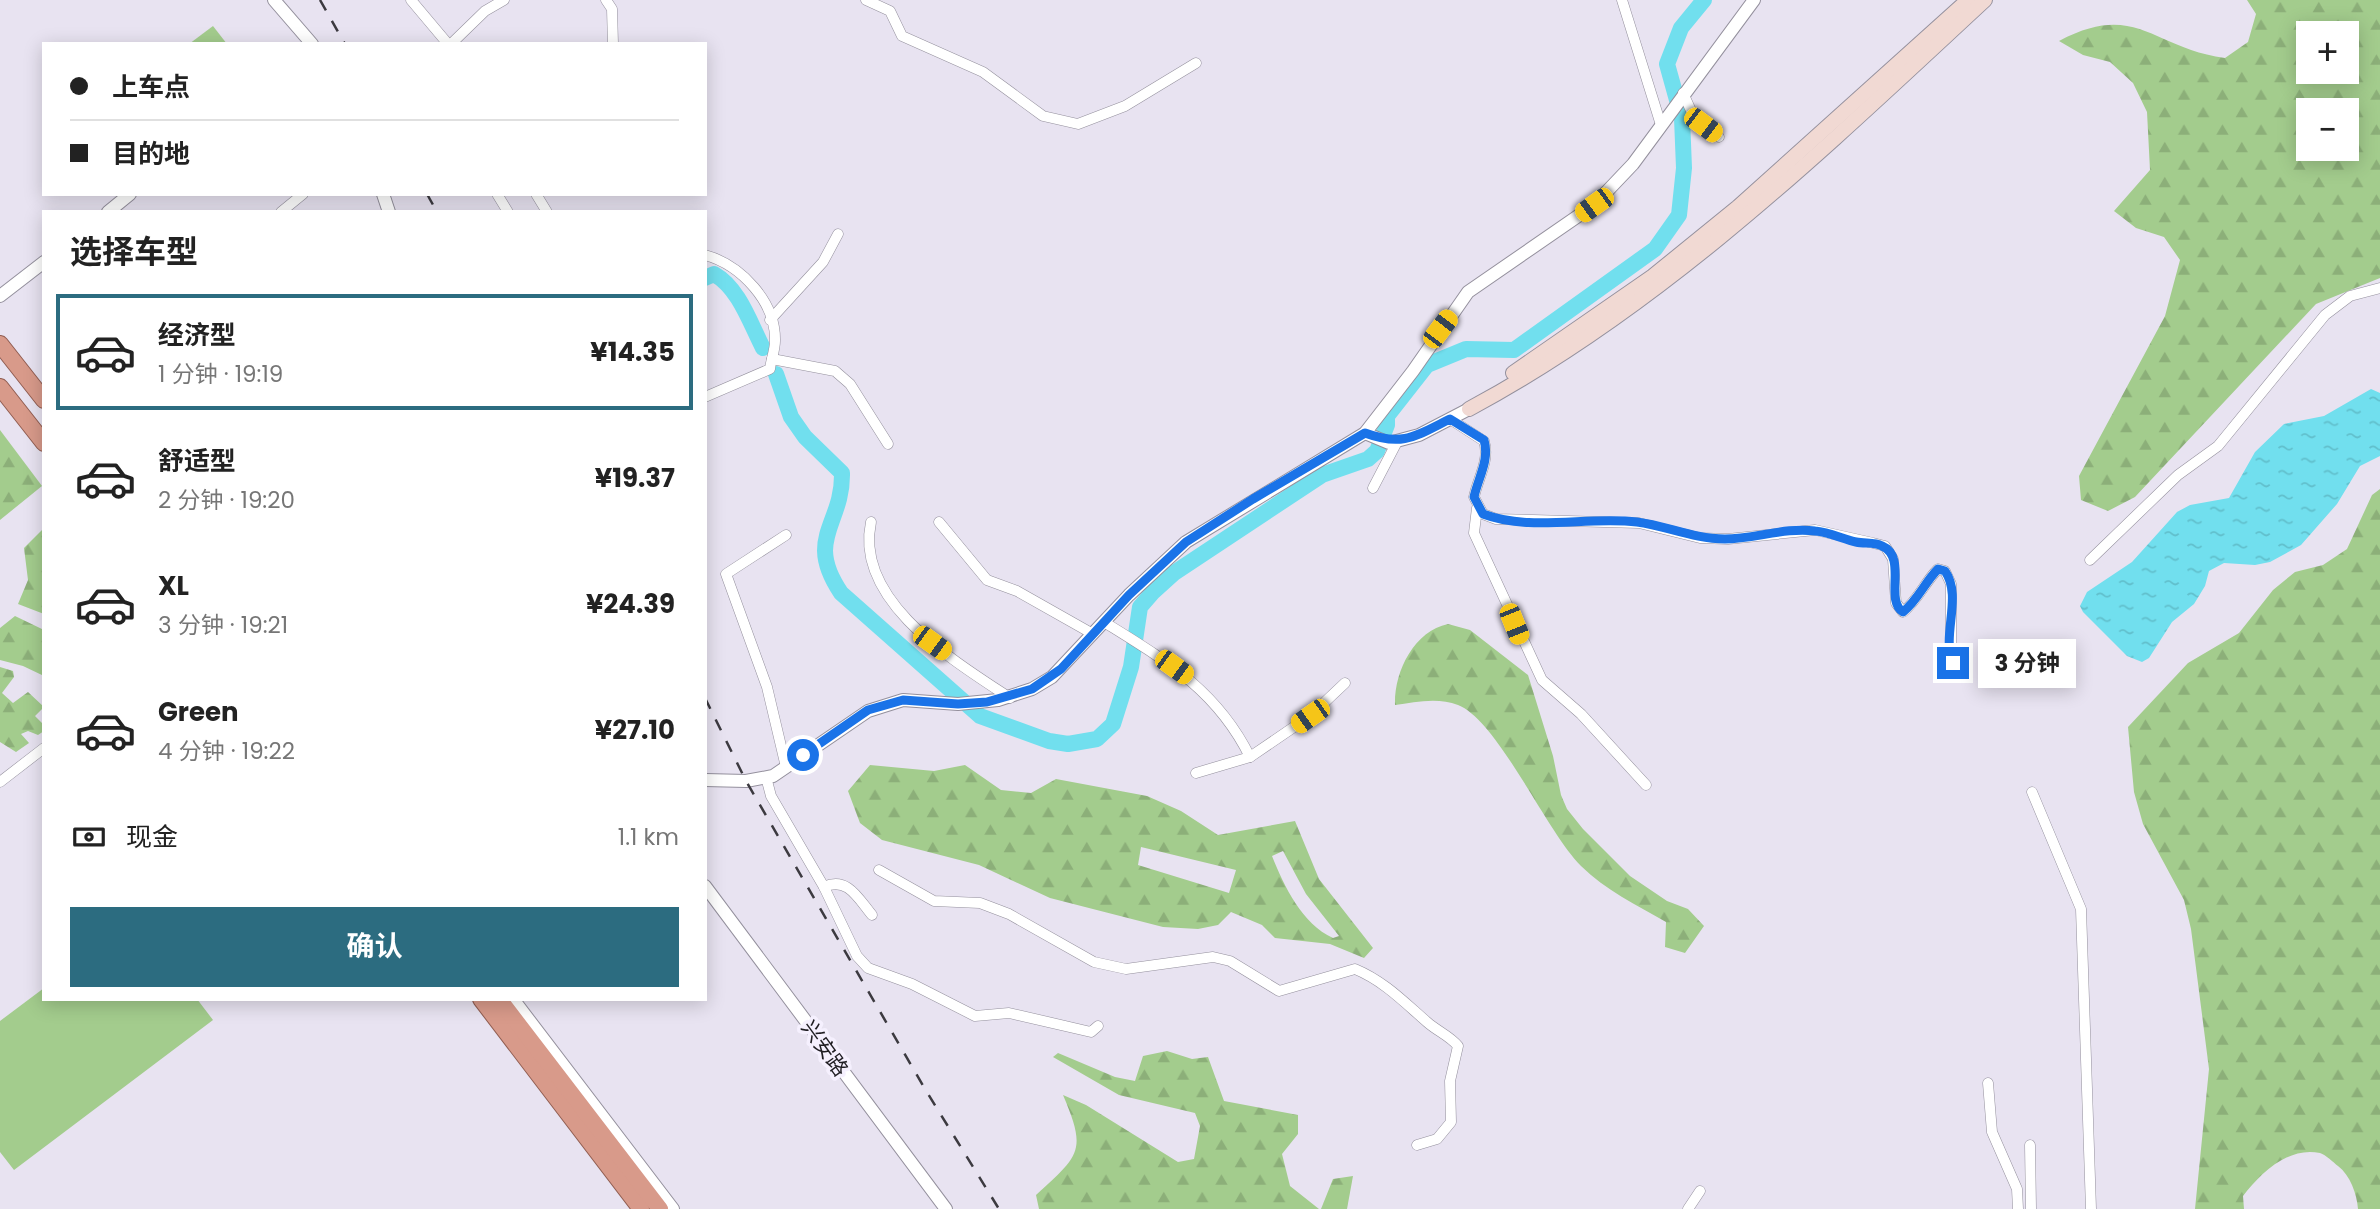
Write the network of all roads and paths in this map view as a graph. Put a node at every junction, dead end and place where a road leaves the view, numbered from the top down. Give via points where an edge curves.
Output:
1 (274, 0) edge
2 (411, 0) edge
3 (503, 0) edge
4 (606, 0) edge
5 (866, 0) edge
6 (1622, 0) edge
7 (1754, 0) edge
8 (1968, 0) edge
9 (1985, 0) edge
10 (310, 42) edge
11 (448, 42) edge
12 (452, 42) edge
13 (612, 42) edge
14 (1196, 63) dead end
15 (1682, 94) junction
16 (1661, 125) junction
17 (1719, 137) dead end
18 (128, 196) edge
19 (301, 196) edge
20 (110, 210) edge
21 (283, 210) edge
22 (838, 234) dead end
23 (707, 256) edge
24 (42, 264) edge
25 (2380, 288) edge
26 (0, 296) edge
27 (770, 320) junction
28 (0, 344) edge
29 (772, 359) junction
30 (0, 387) edge
31 (707, 396) edge
32 (42, 397) edge
33 (1469, 409) junction
34 (1450, 419) junction
35 (1383, 438) junction
36 (42, 440) edge
37 (888, 443) dead end
38 (1373, 488) dead end
39 (1477, 508) junction
40 (871, 522) dead end
41 (939, 522) dead end
42 (786, 535) dead end
43 (2090, 560) dead end
44 (1104, 622) junction
45 (1093, 634) junction
46 (1964, 668) dead end
47 (1345, 682) dead end
48 (1010, 698) junction
49 (42, 750) edge
50 (1250, 757) junction
51 (786, 766) junction
52 (1196, 773) dead end
53 (766, 777) junction
54 (707, 780) edge
55 (0, 782) edge
56 (1646, 785) dead end
57 (2032, 792) dead end
58 (878, 870) dead end
59 (824, 887) junction
60 (707, 889) edge
61 (872, 915) dead end
62 (483, 1001) edge
63 (501, 1001) edge
64 (515, 1001) edge
65 (1098, 1026) dead end
66 (1988, 1083) dead end
67 (1417, 1145) dead end
68 (2030, 1145) dead end
69 (1700, 1191) dead end
70 (641, 1209) edge
71 (660, 1209) edge
72 (673, 1209) edge
73 (946, 1209) edge
74 (1688, 1209) edge
75 (2018, 1209) edge
76 (2031, 1209) edge
77 (2091, 1209) edge

1 - 10 street
2 - 11 street
3 - 12 street
4 - 13 street via 612,9
5 - 14 street via 890,11 902,36 983,72 1043,116 1078,124 1125,106
6 - 16 street
7 - 15 street
8 - 33 main road via 1728,216 1653,276 1487,390
9 - 33 main road via 1747,216 1582,341
15 - 16 street
15 - 17 street via 1693,115
16 - 35 street via 1633,164 1594,205 1468,292 1413,371
18 - 20 street
19 - 21 street
22 - 27 street via 824,262
23 - 27 street via 739,270 766,306
24 - 26 street
25 - 43 street via 2350,296 2325,315 2218,446 2178,475
27 - 29 street via 775,340
28 - 32 highway
29 - 31 street via 770,369
29 - 37 street via 835,371 850,384
30 - 36 highway
33 - 34 street
34 - 35 street via 1419,435
34 - 39 street via 1484,440 1487,449 1474,497
35 - 38 street
35 - 44 street via 1253,499 1186,542
39 - 46 street via 1496,519 1639,523 1700,538 1815,530 1885,547 1893,559 1896,603 1903,612 1938,569 1949,577 1951,657
39 - 56 street via 1474,533 1542,680 1581,714
40 - 48 street via 869,559 878,581 901,612 932,643
41 - 45 street via 987,580 1017,591
42 - 51 street via 726,574 767,687
44 - 45 street
44 - 50 street via 1194,682 1238,732
45 - 48 street via 1052,677
47 - 50 street via 1310,716
48 - 51 street via 962,703 903,700 868,710
49 - 55 street
50 - 52 street
51 - 53 street
53 - 54 street
53 - 59 street via 771,796
57 - 77 street via 2081,909
58 - 67 street via 934,901 980,904 1009,914 1111,968 1213,957 1230,961 1279,990 1355,969 1366,973 1411,1004 1458,1046 1450,1081 1451,1122 1437,1139
59 - 61 street via 845,884
59 - 65 street via 857,956 868,968 975,1016 1009,1013 1091,1032
60 - 73 street, 兴安路
62 - 70 highway
63 - 71 highway
64 - 72 street
66 - 75 street via 1992,1132 2017,1189
68 - 76 street
69 - 74 street

